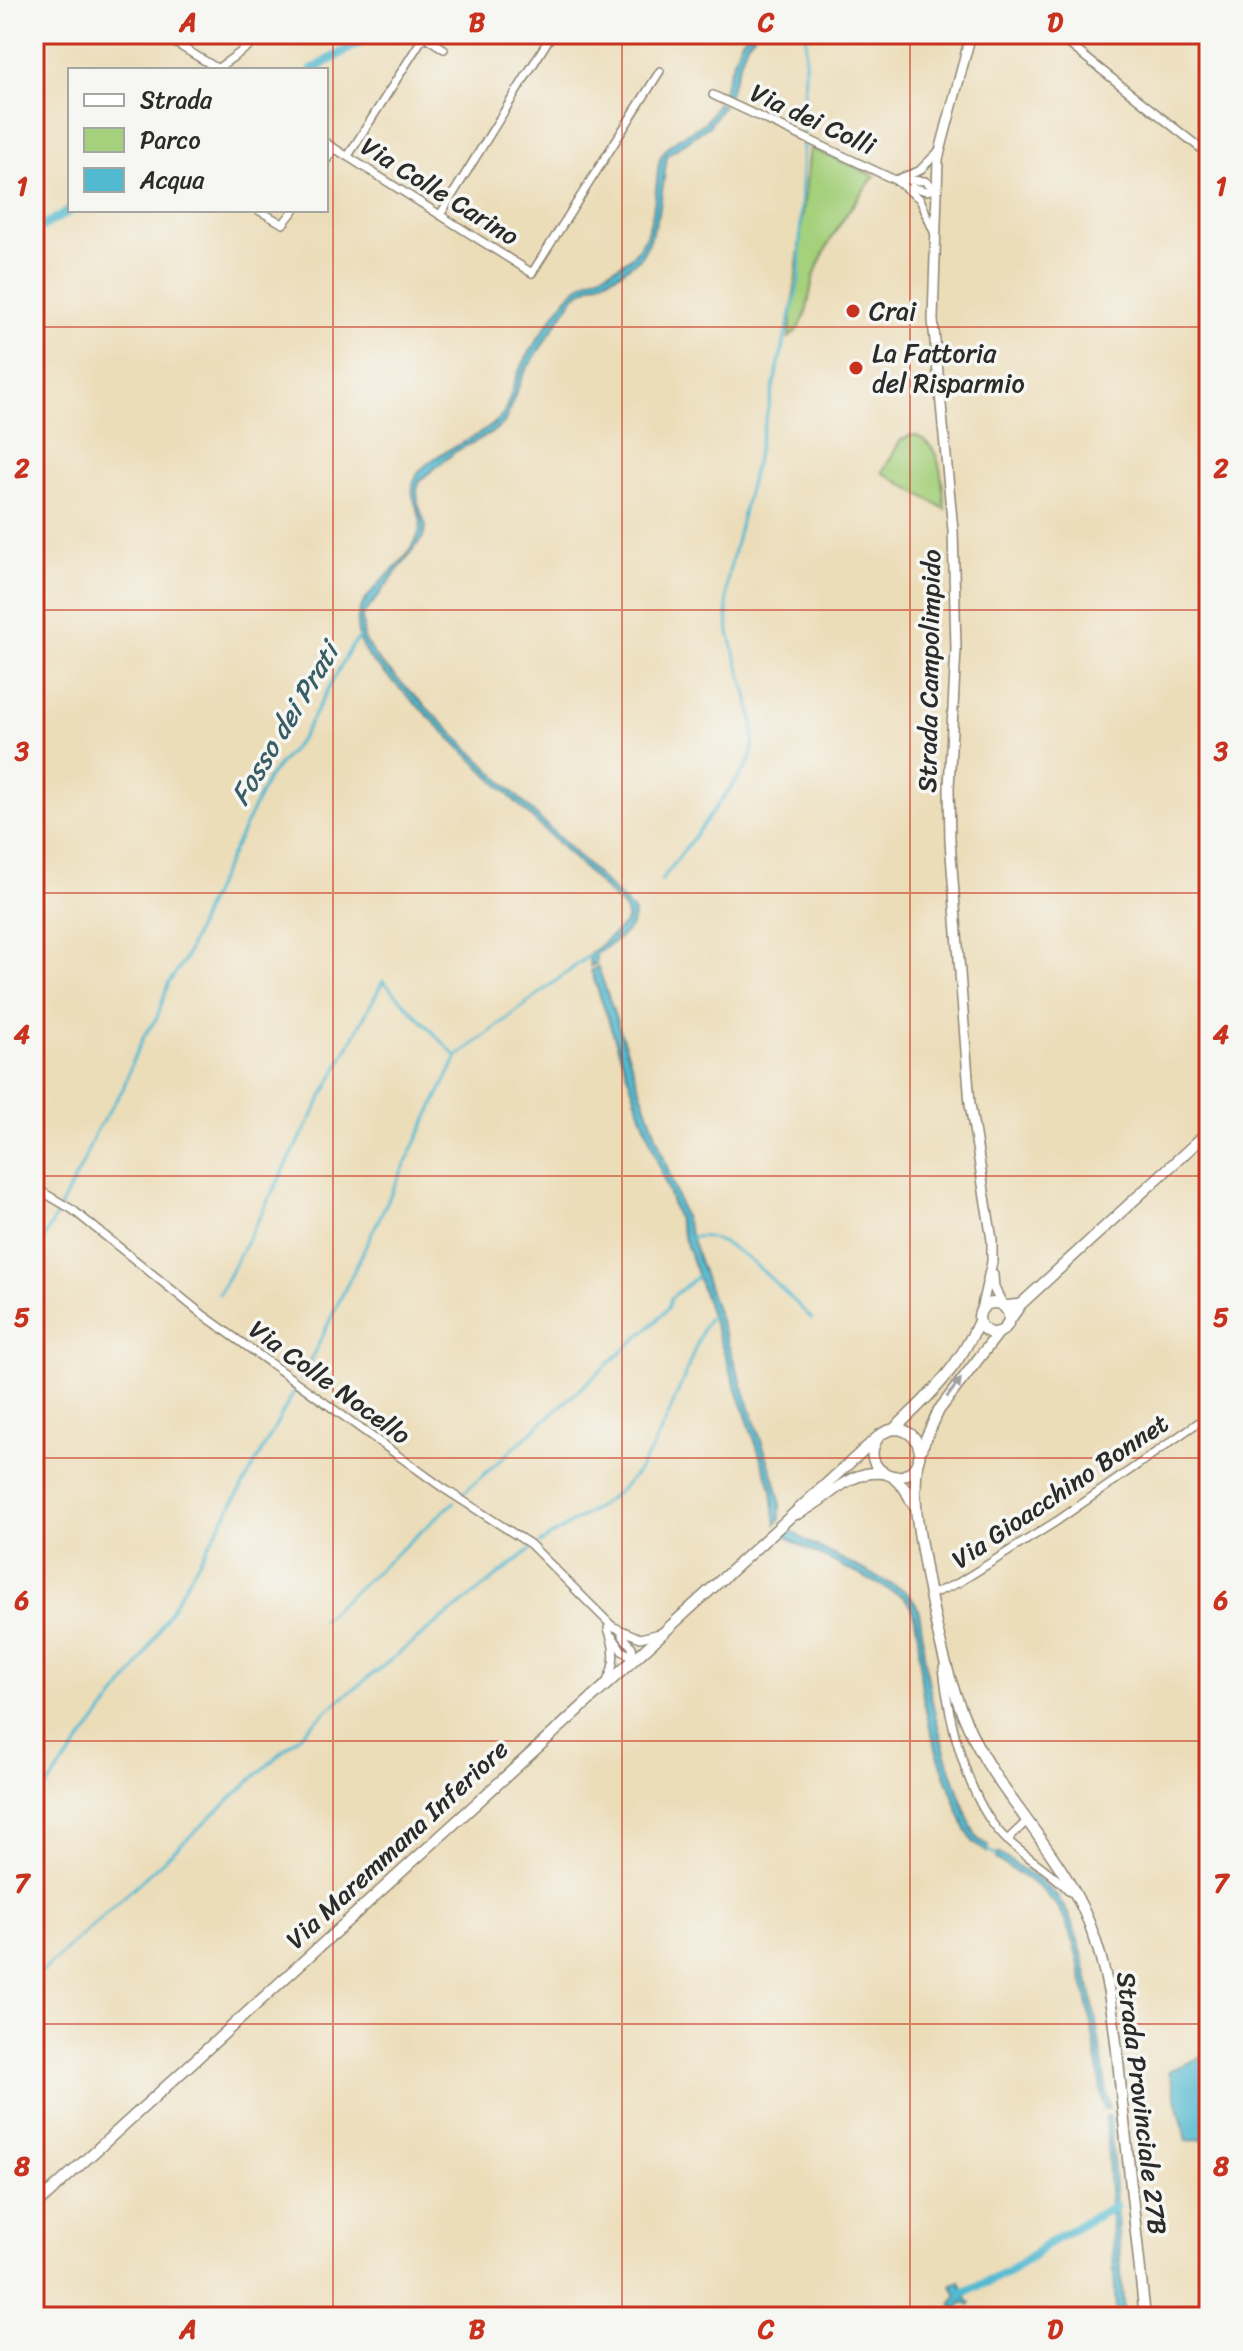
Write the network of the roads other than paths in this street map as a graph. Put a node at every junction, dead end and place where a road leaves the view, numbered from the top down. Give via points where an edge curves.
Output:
1 (160, 34) edge
2 (266, 34) edge
3 (552, 34) edge
4 (971, 34) edge
5 (1056, 34) edge
6 (1195, 34) edge
7 (1209, 45) edge
8 (444, 49) dead end
9 (217, 68) edge
10 (220, 68) edge
11 (660, 71) dead end
12 (713, 95) dead end
13 (328, 144) edge
14 (334, 148) junction
15 (940, 150) junction
16 (1209, 155) edge
17 (348, 156) junction
18 (328, 158) edge
19 (895, 180) junction
20 (936, 189) junction
21 (261, 212) edge
22 (293, 212) edge
23 (440, 215) junction
24 (935, 234) junction
25 (1209, 1131) edge
26 (34, 1187) edge
27 (992, 1262) junction
28 (1021, 1304) junction
29 (1003, 1306) junction
30 (980, 1316) junction
31 (1003, 1328) junction
32 (1209, 1415) edge
33 (894, 1429) junction
34 (880, 1435) junction
35 (920, 1451) junction
36 (917, 1464) junction
37 (888, 1475) junction
38 (914, 1506) junction
39 (792, 1516) junction
40 (930, 1595) junction
41 (610, 1627) junction
42 (662, 1632) junction
43 (942, 1655) junction
44 (634, 1657) junction
45 (605, 1684) junction
46 (1028, 1820) junction
47 (1007, 1840) junction
48 (1084, 1909) junction
49 (34, 2207) edge
50 (1145, 2317) edge

1 - 9 street
2 - 10 street
3 - 23 street
4 - 15 street, Strada Campolimpido
5 - 16 street
6 - 7 street
8 - 17 street via 424,36
11 - 23 street, Via Colle Carino via 532,273
12 - 19 street, Via dei Colli
13 - 14 street, Via Colle Carino
14 - 17 street, Via Colle Carino
14 - 18 street
15 - 19 street, Via dei Colli via 919,171
15 - 20 street, Strada Campolimpido
17 - 23 street, Via Colle Carino
19 - 20 street, Via dei Colli via 920,180
19 - 24 street, Via dei Colli via 920,199
20 - 24 street, Strada Campolimpido
21 - 22 street via 281,224
24 - 27 street, Strada Campolimpido via 933,329 951,496 956,617 950,841 967,1075
25 - 28 main road
26 - 41 street, Via Colle Nocello via 69,1207 202,1314 443,1488 525,1540
27 - 29 street via 994,1288
27 - 30 street, Strada Campolimpido
28 - 29 street
28 - 31 main road
29 - 30 main road via 993,1303
29 - 31 main road via 1008,1314
30 - 31 main road via 989,1332
30 - 33 main road via 949,1375
35 -> 31 main road via 939,1410
32 - 40 street, Via Gioacchino Bonnet via 1057,1521
33 - 34 main road
33 - 35 main road via 915,1437
34 - 37 main road via 872,1455 878,1469
34 - 39 main road, Via Maremmana Inferiore
35 - 36 main road
36 - 37 main road via 907,1474
36 - 38 main road
37 - 38 main road via 905,1489
37 - 39 main road, Via Maremmana Inferiore via 855,1477
38 - 40 main road, Strada Provinciale 27B
39 - 42 main road, Via Maremmana Inferiore
40 - 43 main road, Strada Provinciale 27B
41 - 42 street via 640,1638
41 - 44 street, Via Colle Nocello via 629,1642
41 - 45 street via 615,1655
42 - 44 main road, Via Maremmana Inferiore
43 - 46 main road, Strada Provinciale 27B via 980,1749
43 - 47 street via 950,1713 968,1771 987,1815
44 - 45 main road, Via Maremmana Inferiore
45 - 49 main road, Via Maremmana Inferiore
46 - 47 street
46 - 48 main road, Strada Provinciale 27B
47 - 48 street via 1057,1878
48 - 50 main road, Strada Provinciale 27B via 1112,2010

